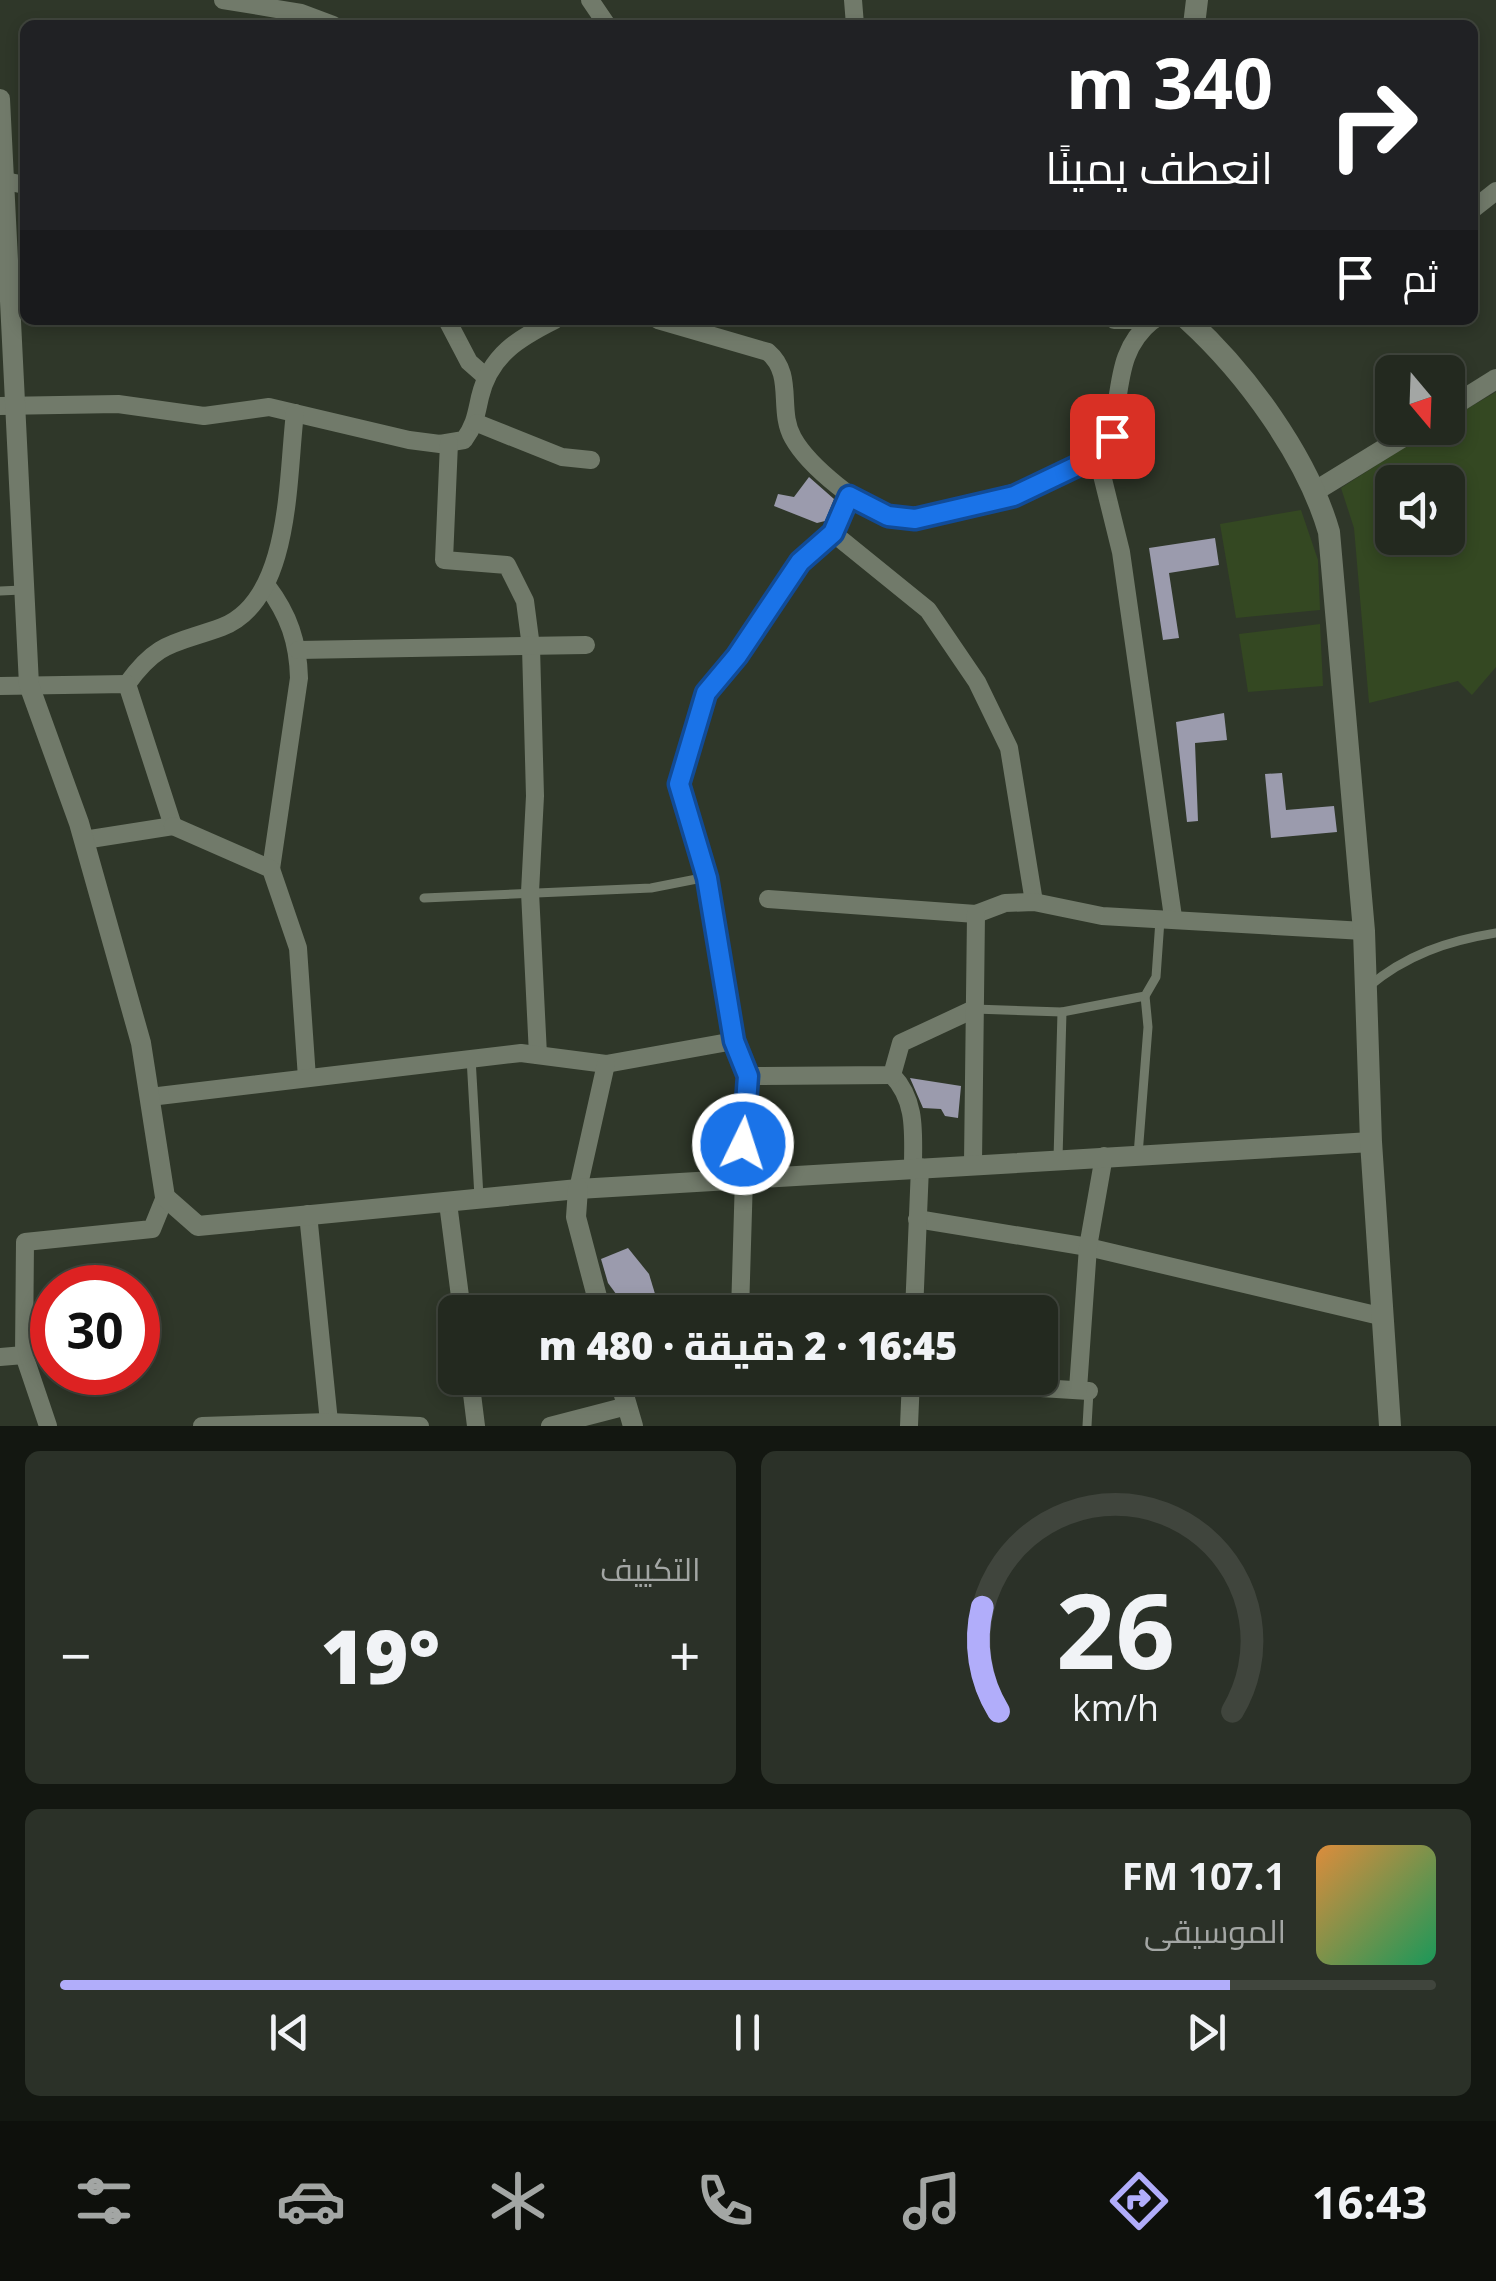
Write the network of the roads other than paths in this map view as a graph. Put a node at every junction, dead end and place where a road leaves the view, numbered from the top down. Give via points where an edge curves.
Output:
1 (223, 0) edge
2 (320, 20) edge
3 (0, 99) edge
4 (15, 183) edge
5 (450, 325) edge
6 (547, 325) edge
7 (675, 325) edge
8 (1149, 325) edge
9 (1193, 325) edge
10 (486, 377) junction
11 (1496, 379) edge
12 (1465, 398) edge
13 (7, 406) edge
14 (295, 413) junction
15 (477, 423) junction
16 (448, 443) junction
17 (1390, 445) edge
18 (1092, 454) junction
19 (591, 460) dead end
20 (1317, 490) junction
21 (849, 496) junction
22 (833, 533) junction
23 (267, 586) junction
24 (24, 590) junction
25 (0, 591) edge
26 (586, 645) dead end
27 (531, 647) junction
28 (298, 650) junction
29 (127, 684) junction
30 (30, 685) junction
31 (0, 686) edge
32 (174, 826) junction
33 (84, 840) junction
34 (271, 869) junction
35 (707, 878) junction
36 (530, 892) junction
37 (424, 898) dead end
38 (768, 899) dead end
39 (1034, 902) junction
40 (976, 914) junction
41 (1167, 917) junction
42 (1364, 931) junction
43 (1496, 933) edge
44 (1366, 989) junction
45 (1145, 996) junction
46 (974, 1010) junction
47 (1062, 1012) junction
48 (734, 1041) junction
49 (538, 1054) junction
50 (471, 1058) junction
51 (606, 1064) junction
52 (748, 1076) junction
53 (892, 1076) junction
54 (307, 1078) junction
55 (150, 1097) junction
56 (1371, 1142) junction
57 (1138, 1155) junction
58 (1104, 1156) junction
59 (1058, 1159) junction
60 (973, 1164) junction
61 (916, 1167) junction
62 (740, 1178) junction
63 (578, 1189) junction
64 (166, 1197) junction
65 (480, 1199) junction
66 (448, 1203) junction
67 (308, 1214) junction
68 (917, 1219) junction
69 (1088, 1247) junction
70 (460, 1295) edge
71 (597, 1295) edge
72 (740, 1295) edge
73 (915, 1295) edge
74 (1384, 1317) junction
75 (24, 1355) junction
76 (0, 1358) edge
77 (1058, 1388) edge
78 (1084, 1390) junction
79 (472, 1395) edge
80 (910, 1395) edge
81 (630, 1416) edge
82 (329, 1422) junction
83 (48, 1426) edge
84 (202, 1426) edge
85 (420, 1426) edge
86 (476, 1426) edge
87 (550, 1426) edge
88 (909, 1426) edge
89 (1087, 1426) edge
90 (1390, 1426) edge

1 - 2 street
3 - 4 street
4 - 13 street
5 - 10 street via 469,362
6 - 10 street via 498,355
7 - 21 street via 777,360 793,438
8 - 18 street via 1128,348 1120,370 1112,436
9 - 20 main road via 1298,456
10 - 15 street
11 - 12 street
13 - 14 street via 118,404 204,416 269,407
13 - 24 street
14 - 16 street
14 - 23 street
15 - 16 street via 464,440
15 - 19 street via 562,458
16 - 27 street via 444,560 507,565 525,601
17 - 20 street
18 - 21 street via 1014,496 915,519 888,516
18 - 41 street via 1122,552
20 - 42 main road via 1328,532
21 - 22 street
22 - 35 street via 800,562 706,693 679,784
22 - 39 street via 928,610 977,682 1008,748
23 - 28 street via 285,611
23 - 29 street via 242,618 171,641
24 - 25 lane
24 - 30 street
26 - 27 street
27 - 28 street
27 - 36 street
28 - 34 street
29 - 30 street
29 - 32 street
30 - 31 street
30 - 33 street
32 - 33 street
32 - 34 street
33 - 55 street
34 - 54 street via 298,948
35 - 36 lane via 652,888
35 - 48 street
36 - 37 lane
36 - 49 street
38 - 40 street
39 - 40 street
39 - 41 street via 1102,916
40 - 46 street
41 - 42 street
41 - 45 lane via 1156,977
42 - 44 main road
43 - 44 lane via 1450,940 1392,967
44 - 56 main road
45 - 47 lane
45 - 57 lane
46 - 47 lane
46 - 53 street via 901,1043
46 - 60 street
47 - 59 lane
48 - 51 street
48 - 52 street
49 - 50 street
49 - 51 street
50 - 54 street
50 - 65 lane
51 - 63 street
52 - 53 street
52 - 62 street
53 - 61 street via 914,1119
54 - 55 street
55 - 64 street
56 - 57 street
56 - 74 main road
57 - 58 street
58 - 59 street
58 - 69 street
59 - 60 street
60 - 61 street
61 - 62 street
61 - 68 street
62 - 63 street
62 - 72 street
63 - 65 street
63 - 71 street via 576,1217
64 - 67 street via 198,1226
64 - 75 street via 152,1229 24,1242
65 - 66 street
66 - 67 street
66 - 70 street
67 - 82 street
68 - 69 street
68 - 73 street
69 - 74 street
69 - 78 street
74 - 90 main road
75 - 76 street
75 - 83 street
77 - 78 street
78 - 89 lane
79 - 86 street
80 - 88 street
81 - 87 street
82 - 84 street
82 - 85 street

